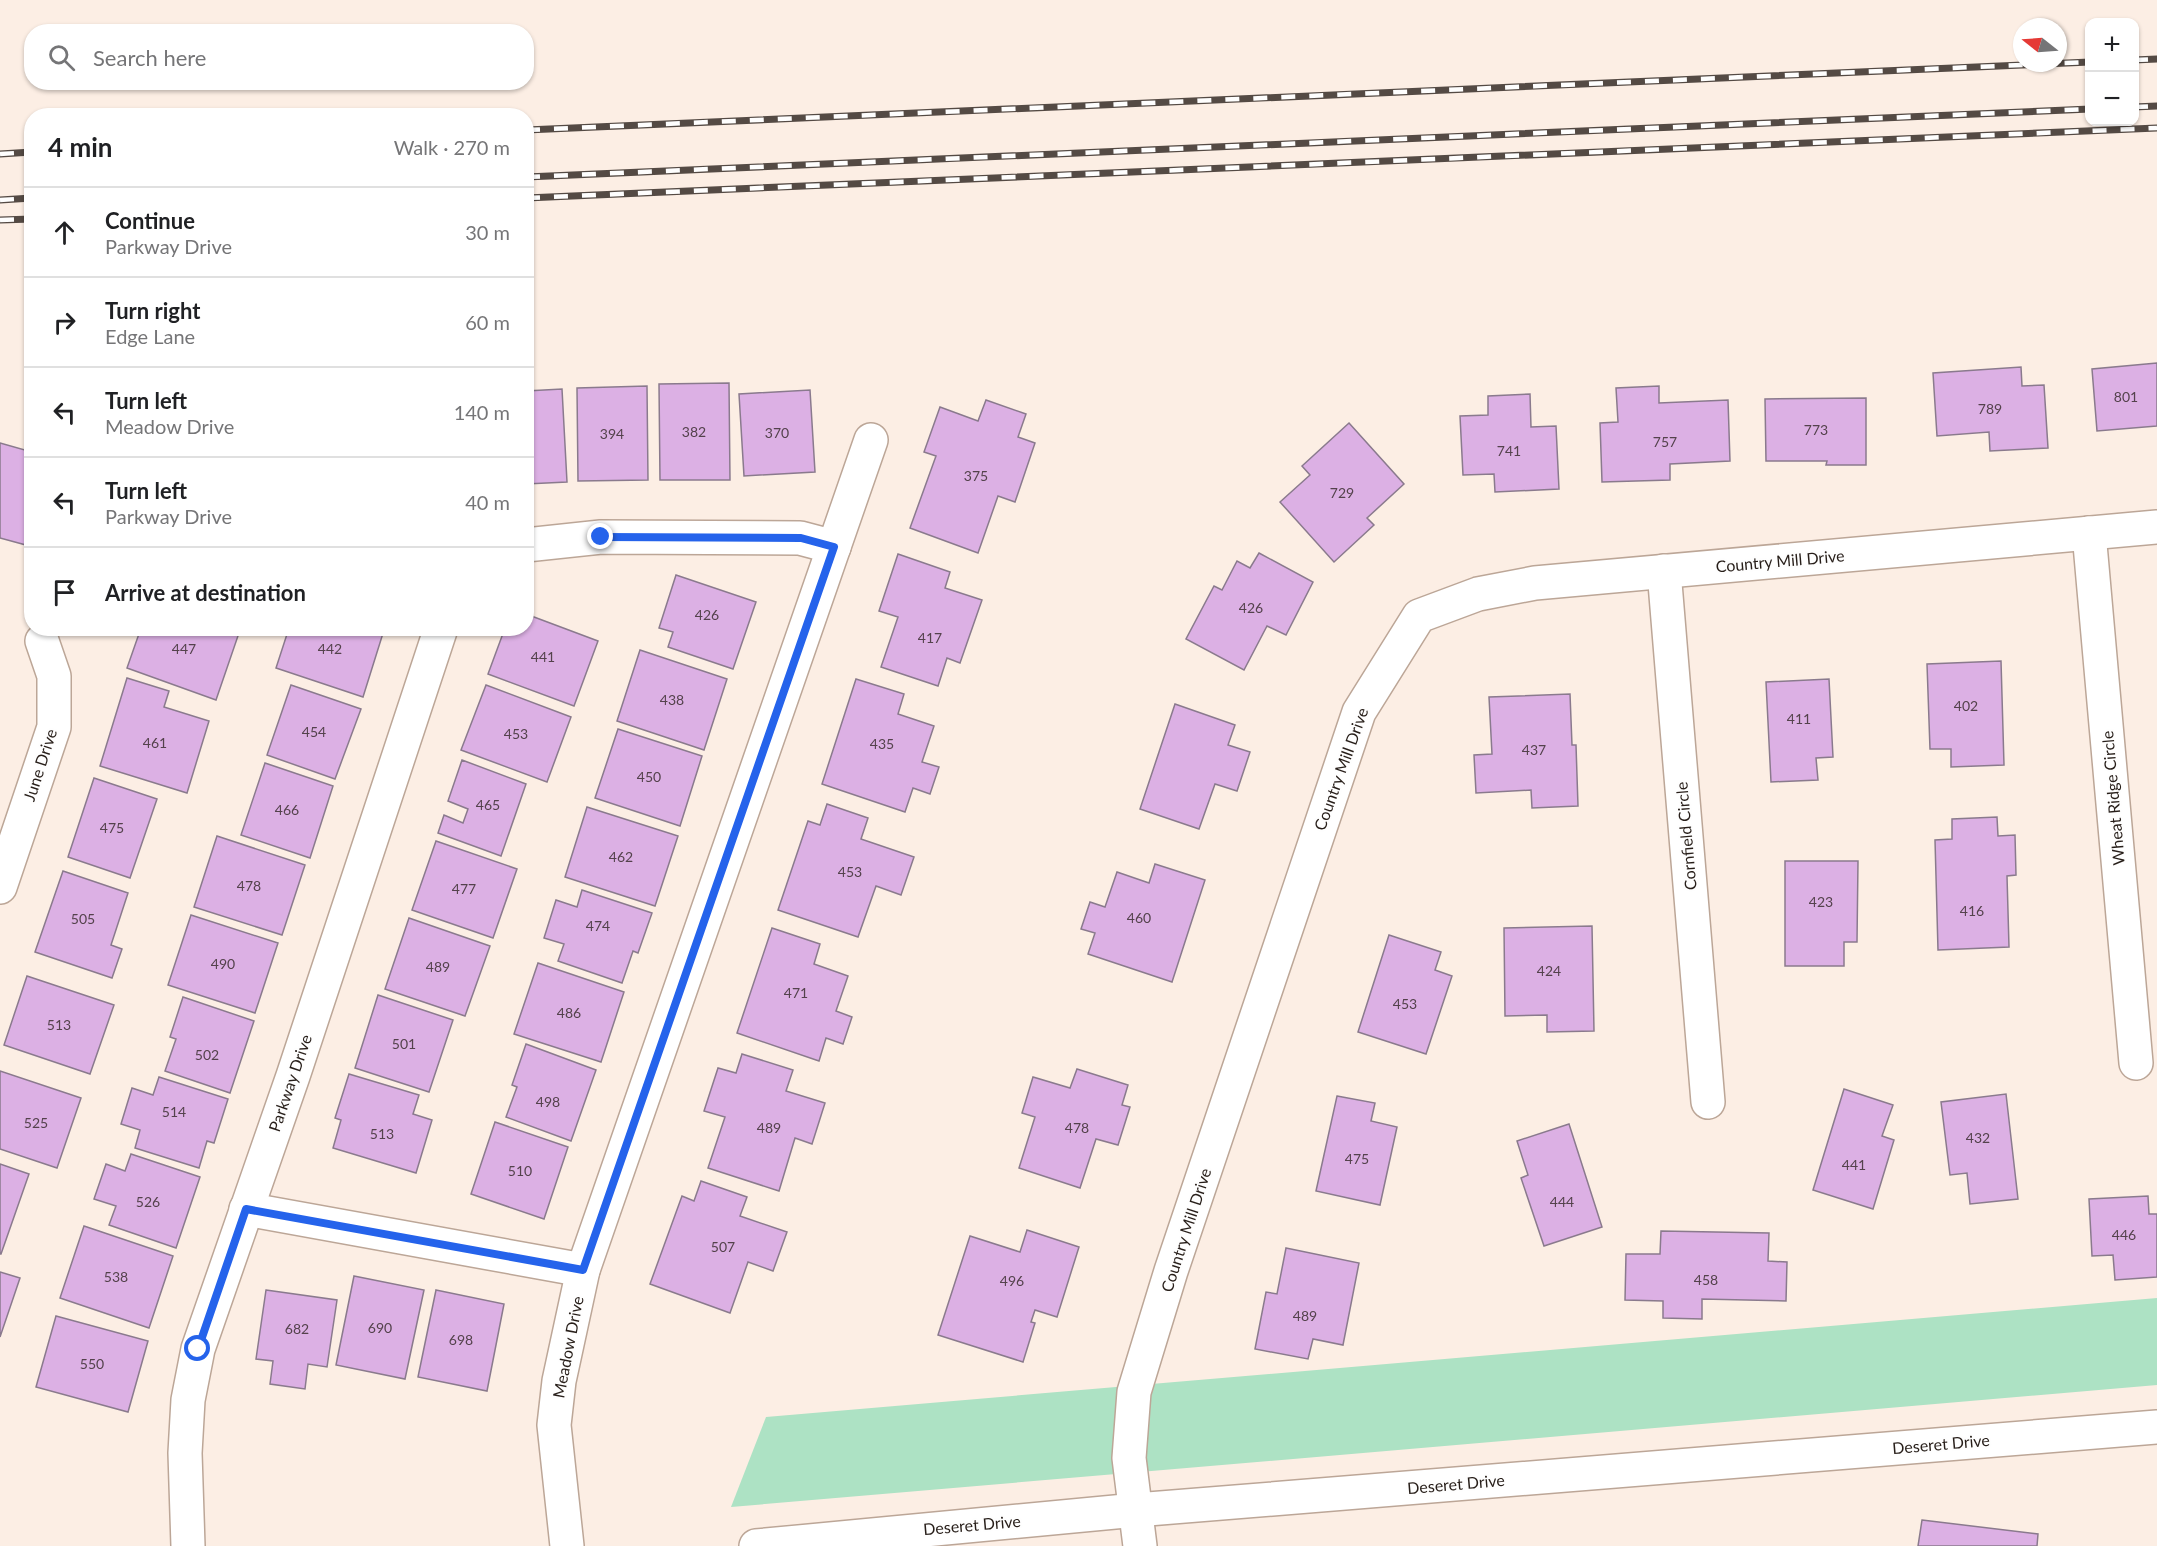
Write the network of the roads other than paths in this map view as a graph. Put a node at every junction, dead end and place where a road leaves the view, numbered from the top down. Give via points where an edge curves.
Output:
1 (871, 440) dead end
2 (2157, 527) edge
3 (2090, 533) junction
4 (534, 544) edge
5 (834, 547) junction
6 (1664, 571) junction
7 (438, 636) edge
8 (42, 641) dead end
9 (0, 887) edge
10 (2136, 1063) dead end
11 (1708, 1102) dead end
12 (246, 1209) junction
13 (583, 1270) junction
14 (2157, 1427) edge
15 (1136, 1510) junction
16 (188, 1546) edge
17 (567, 1546) edge
18 (756, 1546) edge
19 (1140, 1546) edge

1 - 5 street, Meadow Drive
2 - 3 street, Country Mill Drive
3 - 6 street, Country Mill Drive
3 - 10 street, Wheat Ridge Circle
4 - 5 street via 601,537 801,538
5 - 13 street, Meadow Drive
6 - 11 street, Cornfield Circle
6 - 15 street, Country Mill Drive via 1535,583 1478,594 1419,616 1359,712 1134,1392 1129,1458
7 - 12 street, Parkway Drive
8 - 9 street, June Drive via 54,676 54,727
12 - 13 street
12 - 16 street, Parkway Drive via 198,1349 188,1400
13 - 17 street, Meadow Drive via 559,1381 554,1425
14 - 15 street, Deseret Drive
15 - 18 street, Deseret Drive
15 - 19 street, Country Mill Drive

